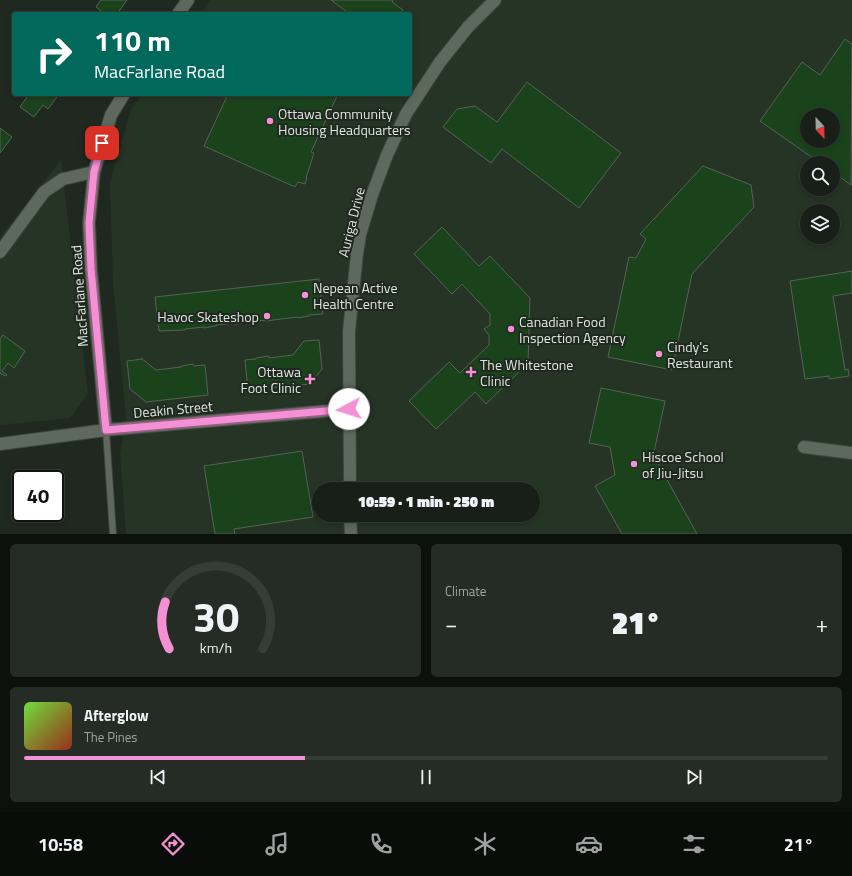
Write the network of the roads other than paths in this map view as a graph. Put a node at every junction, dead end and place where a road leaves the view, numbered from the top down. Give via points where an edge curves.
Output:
1 (188, 0) edge
2 (495, 0) edge
3 (179, 12) edge
4 (123, 96) edge
5 (94, 172) junction
6 (0, 252) edge
7 (349, 409) junction
8 (106, 430) junction
9 (0, 444) edge
10 (804, 447) dead end
11 (852, 453) edge
12 (350, 482) edge
13 (350, 522) edge
14 (113, 534) edge
15 (351, 534) edge

1 - 3 street
2 - 7 street, Auriga Drive via 468,27 440,62 406,114 372,195 356,254 349,331
4 - 5 street, MacFarlane Road via 112,115
5 - 6 street via 62,179 44,192
5 - 8 street, MacFarlane Road via 89,223 91,269
7 - 8 street, Deakin Street
7 - 12 street, Auriga Drive
8 - 9 street, Deakin Street
8 - 14 lane
10 - 11 street
13 - 15 street

